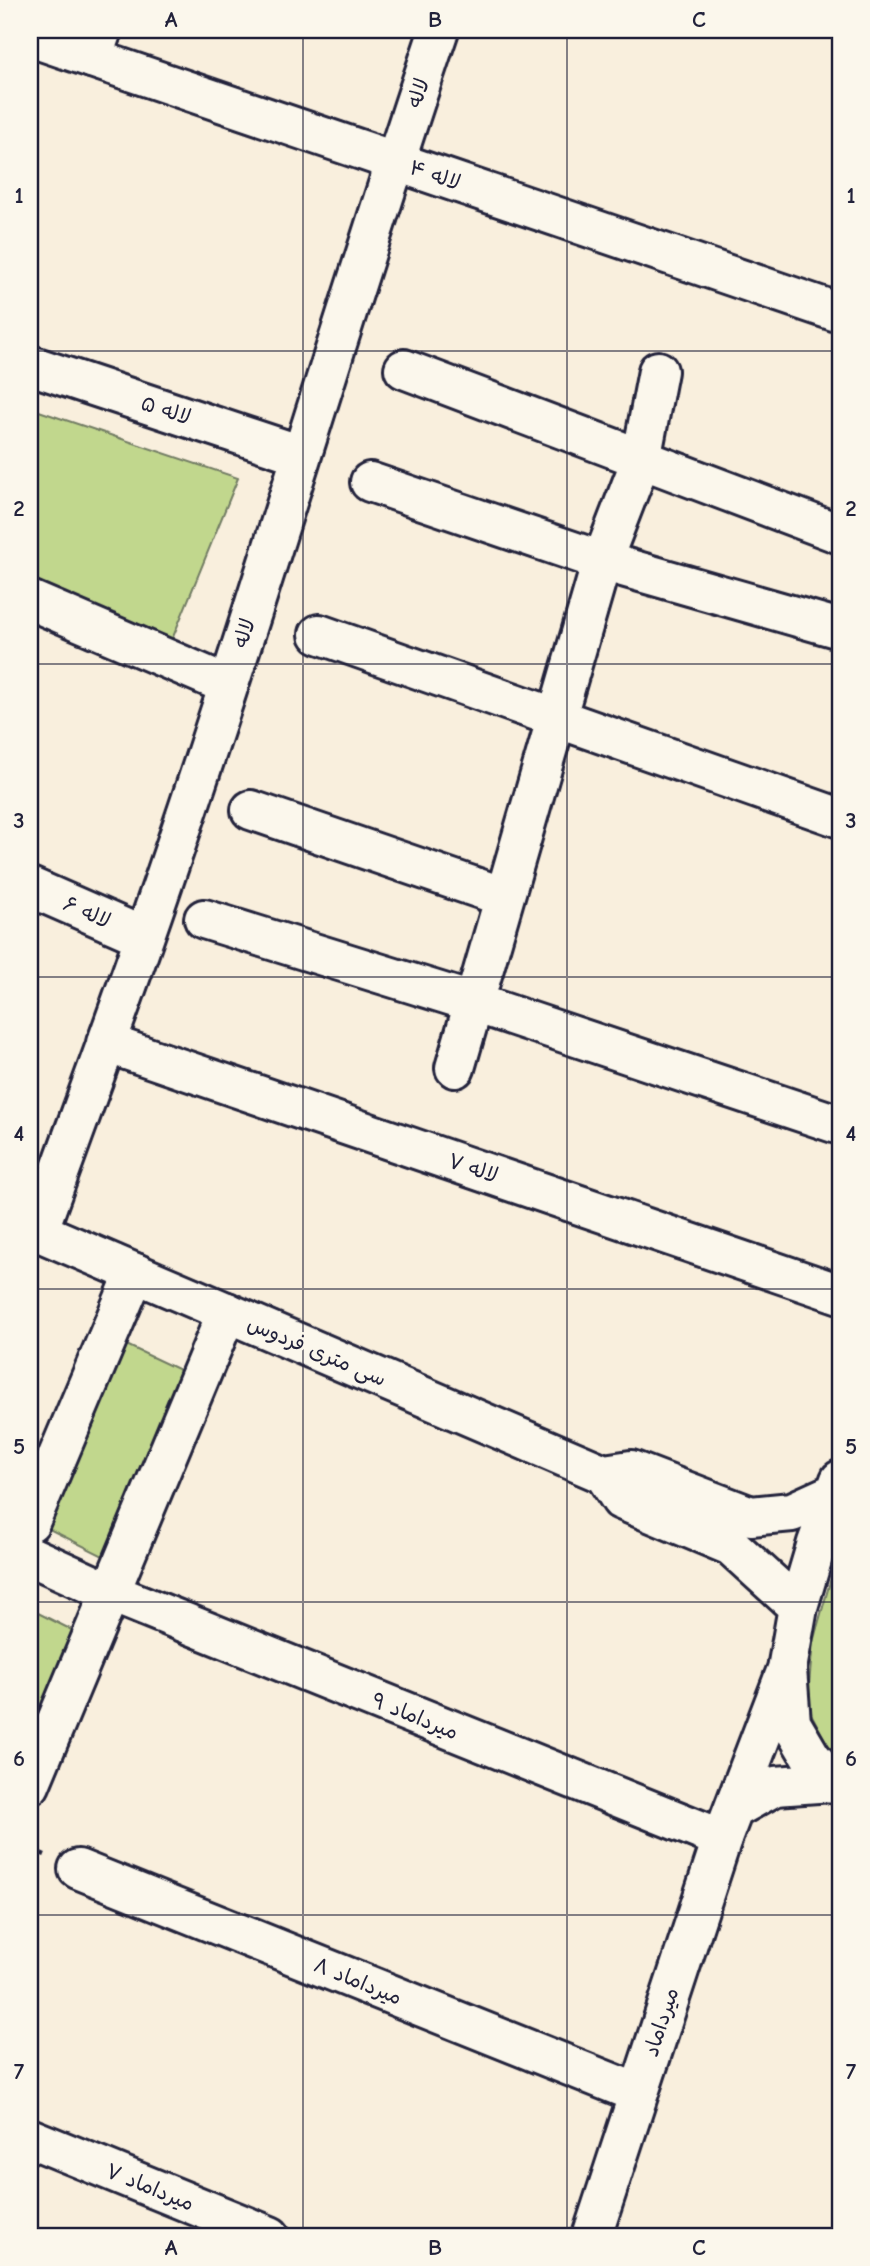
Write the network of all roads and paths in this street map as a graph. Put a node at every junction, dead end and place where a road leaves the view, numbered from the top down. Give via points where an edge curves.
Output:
1 (439, 30) edge
2 (30, 37) edge
3 (97, 44) edge
4 (394, 161) junction
5 (840, 313) edge
6 (30, 365) edge
7 (404, 369) dead end
8 (658, 371) dead end
9 (301, 455) junction
10 (641, 460) junction
11 (370, 482) dead end
12 (840, 534) edge
13 (602, 561) junction
14 (30, 600) edge
15 (840, 629) edge
16 (319, 634) dead end
17 (228, 685) junction
18 (557, 717) junction
19 (251, 810) dead end
20 (840, 818) edge
21 (30, 887) edge
22 (504, 897) junction
23 (204, 919) dead end
24 (144, 937) junction
25 (472, 1002) junction
26 (106, 1043) junction
27 (455, 1068) dead end
28 (840, 1125) edge
29 (34, 1230) edge
30 (135, 1273) junction
31 (840, 1294) edge
32 (227, 1312) junction
33 (604, 1474) junction
34 (838, 1486) edge
35 (30, 1522) edge
36 (30, 1556) edge
37 (109, 1592) junction
38 (799, 1607) junction
39 (787, 1670) junction
40 (836, 1783) edge
41 (30, 1785) edge
42 (728, 1824) junction
43 (78, 1869) dead end
44 (637, 2093) junction
45 (30, 2138) edge
46 (270, 2236) edge
47 (592, 2236) edge

1 - 4 street, لاله
2 - 3 street, لاله ۴
3 - 4 street, لاله ۴
4 - 5 street, لاله ۴
4 - 9 street, لاله
6 - 9 street, لاله ۵
7 - 10 street
8 - 10 street
9 - 17 street, لاله
10 - 12 street
10 - 13 street
11 - 13 street
13 - 15 street
13 - 18 street
14 - 17 street
16 - 18 street
17 - 24 street, لاله
18 - 20 street
18 - 22 street
19 - 22 street
21 - 24 street, لاله ۶
22 - 25 street
23 - 25 street
24 - 26 street, لاله
25 - 27 street
25 - 28 street
26 - 29 street, لاله
26 - 31 street, لاله ۷
29 - 30 street, سی متری فردوس
30 - 32 street, سی متری فردوس
30 - 35 street
32 - 33 street, سی متری فردوس
32 - 37 street
33 - 34 street via 631,1471 751,1516 792,1512
33 - 38 street via 621,1500 731,1546
34 - 38 street
36 - 37 street, میرداماد ۹
37 - 41 street
37 - 42 street, میرداماد ۹
38 - 39 street
39 - 40 street via 791,1723 811,1757
39 - 42 street, میرداماد
40 - 42 street via 775,1786
42 - 44 street, میرداماد
43 - 44 street, میرداماد ۸
44 - 47 street, میرداماد
45 - 46 street, میرداماد ۷

